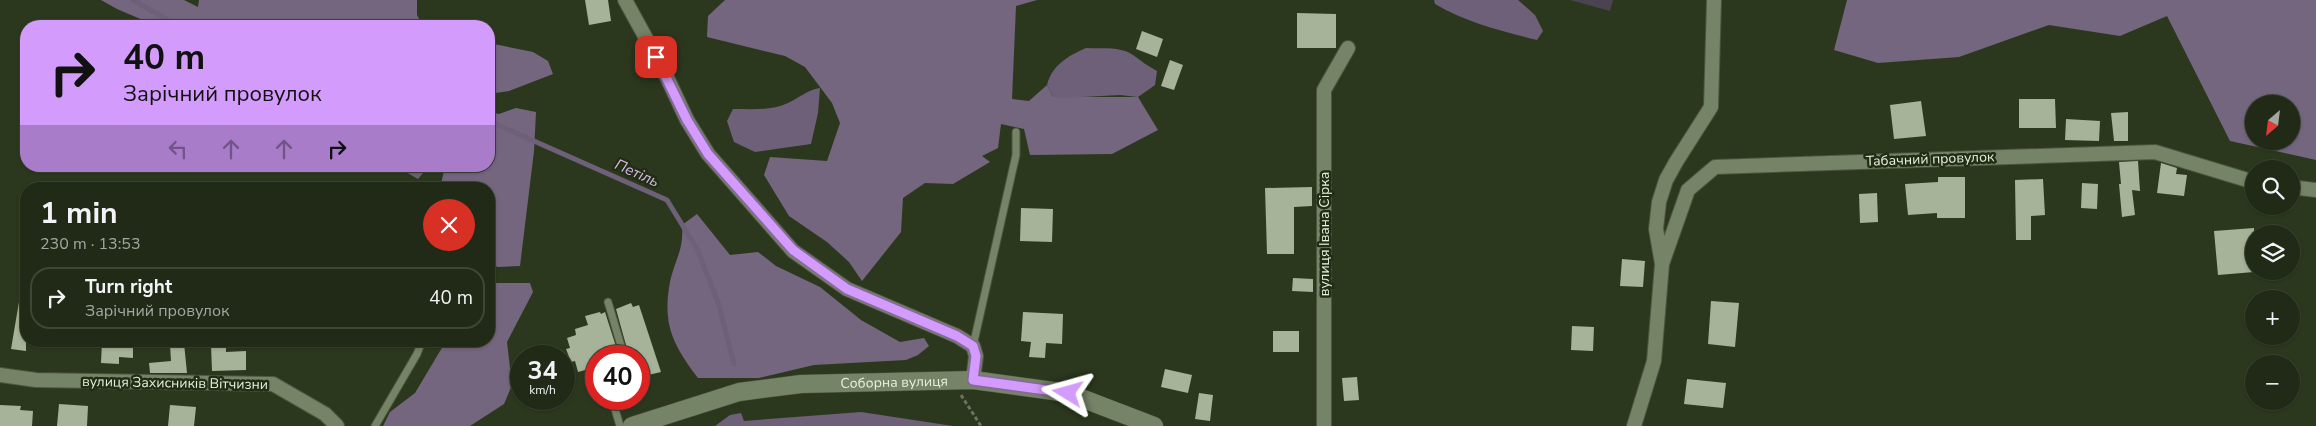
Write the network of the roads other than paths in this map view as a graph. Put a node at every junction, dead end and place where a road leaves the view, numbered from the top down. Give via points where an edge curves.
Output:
1 (626, 0) edge
2 (1714, 0) edge
3 (1348, 48) dead end
4 (1016, 132) dead end
5 (2245, 179) edge
6 (2300, 188) edge
7 (2316, 190) edge
8 (1662, 264) junction
9 (608, 302) dead end
10 (621, 345) edge
11 (973, 346) junction
12 (420, 347) edge
13 (0, 376) edge
14 (973, 380) junction
15 (615, 410) edge
16 (337, 426) edge
17 (376, 426) edge
18 (620, 426) edge
19 (632, 426) edge
20 (1154, 426) edge
21 (1324, 426) edge
22 (1634, 426) edge

1 - 11 street via 687,120 708,154 793,250 847,289 957,336
2 - 8 street via 1710,108 1666,180 1659,202 1656,229
3 - 21 street, вулиця Івана Сірка via 1324,90
4 - 11 lane via 1016,155
5 - 8 street, Табачний провулок via 2155,152 1715,167 1688,190
6 - 7 street
8 - 22 street via 1654,361
9 - 10 lane
11 - 14 street via 976,356
12 - 17 lane
13 - 16 street, вулиця Захисників Вітчизни via 36,380 274,384 325,414
14 - 19 street, Соборна вулиця via 801,384 739,392
14 - 20 street, Соборна вулиця via 1068,393
15 - 18 lane

